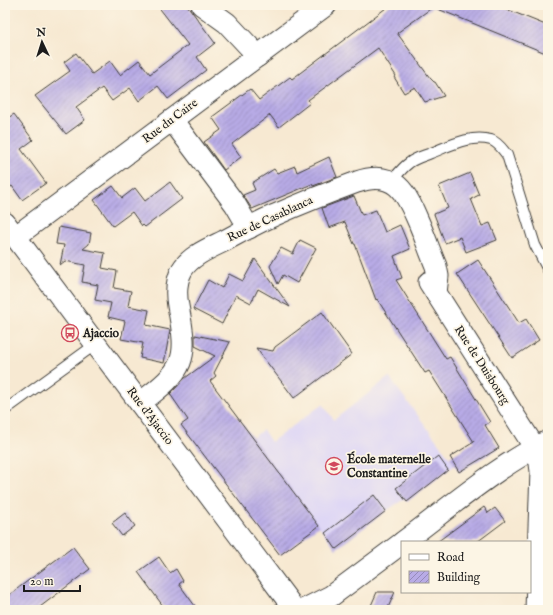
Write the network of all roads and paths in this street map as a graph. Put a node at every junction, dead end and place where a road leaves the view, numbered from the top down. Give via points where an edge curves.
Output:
1 (202, 5) edge
2 (326, 5) edge
3 (258, 56) junction
4 (172, 120) junction
5 (392, 181) junction
6 (249, 228) junction
7 (10, 230) edge
8 (548, 270) edge
9 (96, 344) junction
10 (140, 403) junction
11 (5, 410) edge
12 (541, 444) edge
13 (403, 541) edge
14 (401, 543) edge
15 (295, 610) edge
16 (303, 610) edge
17 (536, 610) edge

1 - 3 street via 227,23
2 - 3 street, Rue du Caire
3 - 4 street, Rue du Caire
4 - 6 street via 235,204
4 - 7 street, Rue du Caire
5 - 6 street, Rue de Casablanca via 371,178 357,182 282,211
5 - 8 lane via 408,163 468,139 491,140 500,145 507,155 535,245
5 - 12 street, Rue de Duisbourg via 409,200 436,266 438,276 432,287
6 - 10 street, Rue de Casablanca via 201,253 182,269 177,293 184,345 181,360 166,383
7 - 9 street, Rue d'Ajaccio
9 - 10 street, Rue d'Ajaccio
9 - 11 lane
10 - 15 street, Rue d'Ajaccio
12 - 13 street via 498,471
12 - 17 street, Rue de Duisbourg
14 - 16 street via 331,596

